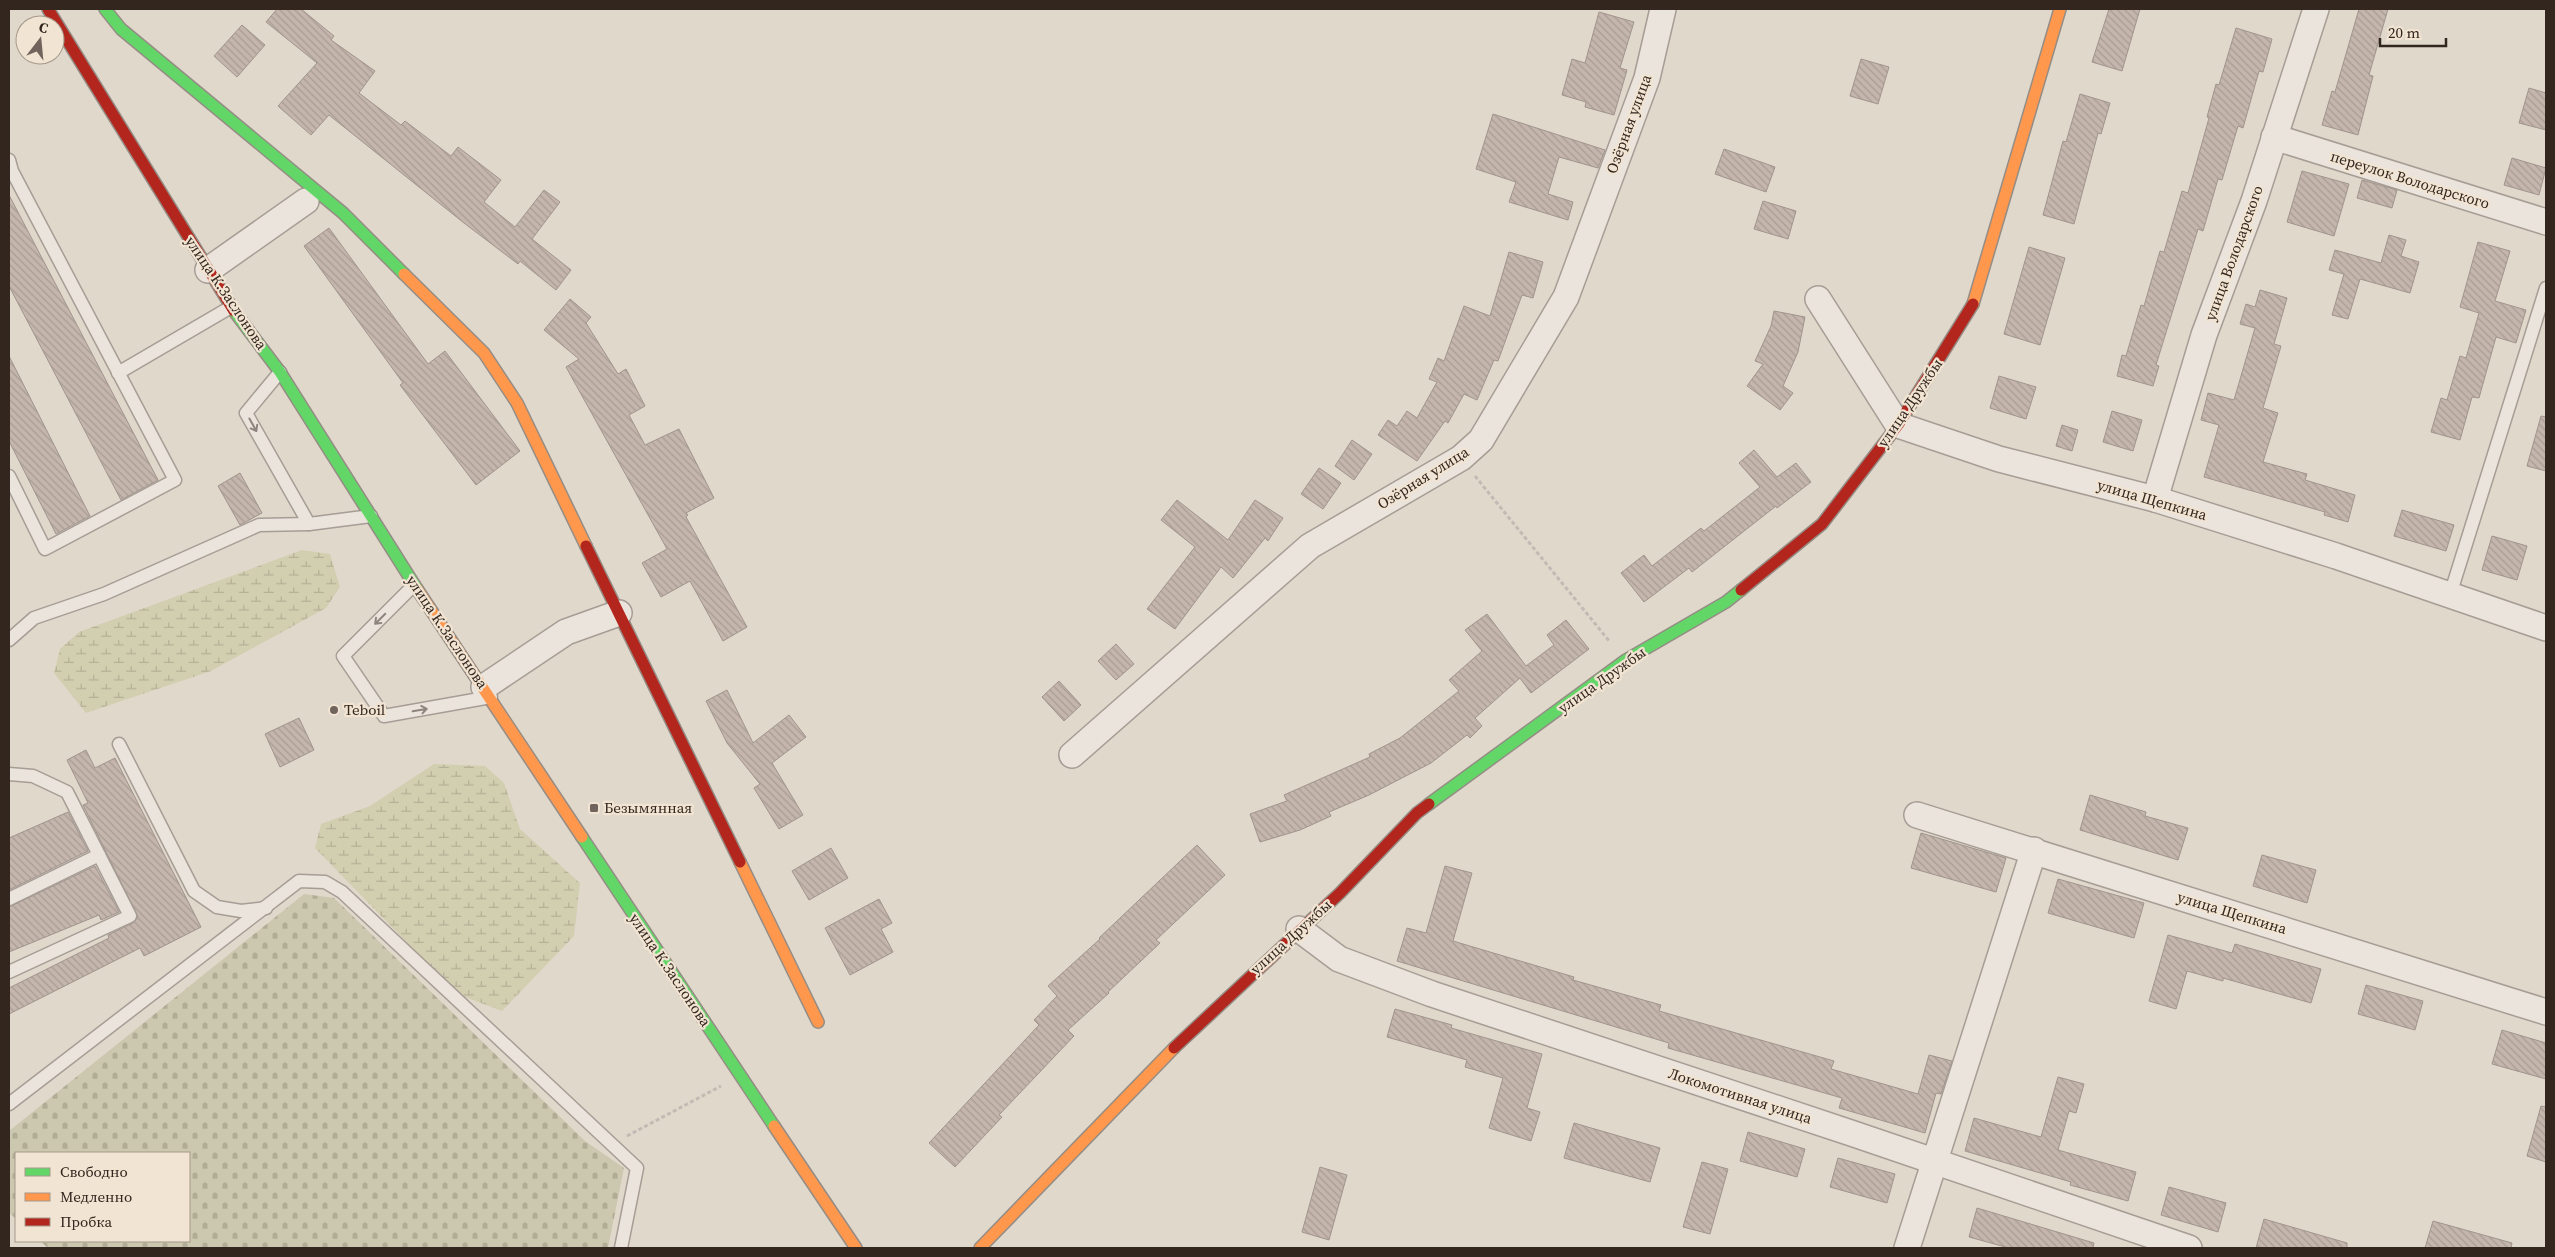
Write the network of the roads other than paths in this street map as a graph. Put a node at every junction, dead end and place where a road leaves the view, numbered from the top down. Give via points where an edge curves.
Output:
1 (48, 9) edge
2 (105, 9) edge
3 (1663, 9) edge
4 (2060, 9) edge
5 (2316, 9) edge
6 (2274, 137) junction
7 (9, 160) edge
8 (306, 201) dead end
9 (2546, 222) edge
10 (208, 270) junction
11 (2546, 288) edge
12 (1818, 299) dead end
13 (231, 307) junction
14 (280, 372) junction
15 (118, 373) junction
16 (1898, 425) junction
17 (9, 476) edge
18 (2155, 499) junction
19 (371, 516) junction
20 (309, 524) junction
21 (414, 584) junction
22 (2450, 595) junction
23 (619, 613) junction
24 (2546, 628) edge
25 (9, 640) edge
26 (487, 692) junction
27 (120, 744) dead end
28 (1072, 755) dead end
29 (9, 774) edge
30 (1917, 815) dead end
31 (2034, 850) junction
32 (99, 855) junction
33 (9, 898) edge
34 (266, 908) junction
35 (1299, 929) junction
36 (9, 972) edge
37 (2546, 1012) edge
38 (818, 1022) dead end
39 (9, 1104) edge
40 (1934, 1161) junction
41 (621, 1248) edge
42 (856, 1248) edge
43 (980, 1248) edge
44 (1907, 1248) edge
45 (2189, 1248) edge

1 - 10 street, улица К.Заслонова
2 - 23 street via 121,29 343,214 484,353 517,403
3 - 28 street, Озёрная улица via 1647,78 1566,298 1481,440 1461,458 1310,546
4 - 16 street, улица Дружбы via 1976,300
5 - 6 street, улица Володарского
6 - 9 street, переулок Володарского
6 - 18 street, улица Володарского via 2204,335
7 - 15 lane
8 - 10 street
10 - 13 street, улица К.Заслонова
11 - 22 lane
12 - 16 street
13 - 14 street, улица К.Заслонова
13 - 15 lane
14 - 19 street, улица К.Заслонова
14 -> 20 lane via 246,413
15 - 17 lane via 175,480 45,549
16 - 18 street, улица Щепкина via 1999,459
16 - 35 street, улица Дружбы via 1822,524 1726,602 1626,660 1417,814 1340,893
18 - 22 street, улица Щепкина
19 - 20 lane
19 - 21 street, улица К.Заслонова
20 - 25 lane via 259,525 104,594 34,618
21 - 26 street, улица К.Заслонова
21 -> 26 lane via 343,656 384,716
22 - 24 street, улица Щепкина
23 - 26 street via 566,632
23 - 38 street
26 - 42 street, улица К.Заслонова
27 - 34 lane via 194,891 217,906 242,911
29 - 32 lane via 33,776 67,792
30 - 31 street, улица Щепкина
31 - 37 street, улица Щепкина
31 - 40 street
32 - 33 lane
32 - 36 lane via 130,916
34 - 39 lane
34 - 41 lane via 299,881 326,882 342,892 637,1168
35 - 40 street, Локомотивная улица via 1339,959 1422,990
35 - 43 street, улица Дружбы via 1197,1025
40 - 44 street
40 - 45 street, Локомотивная улица

